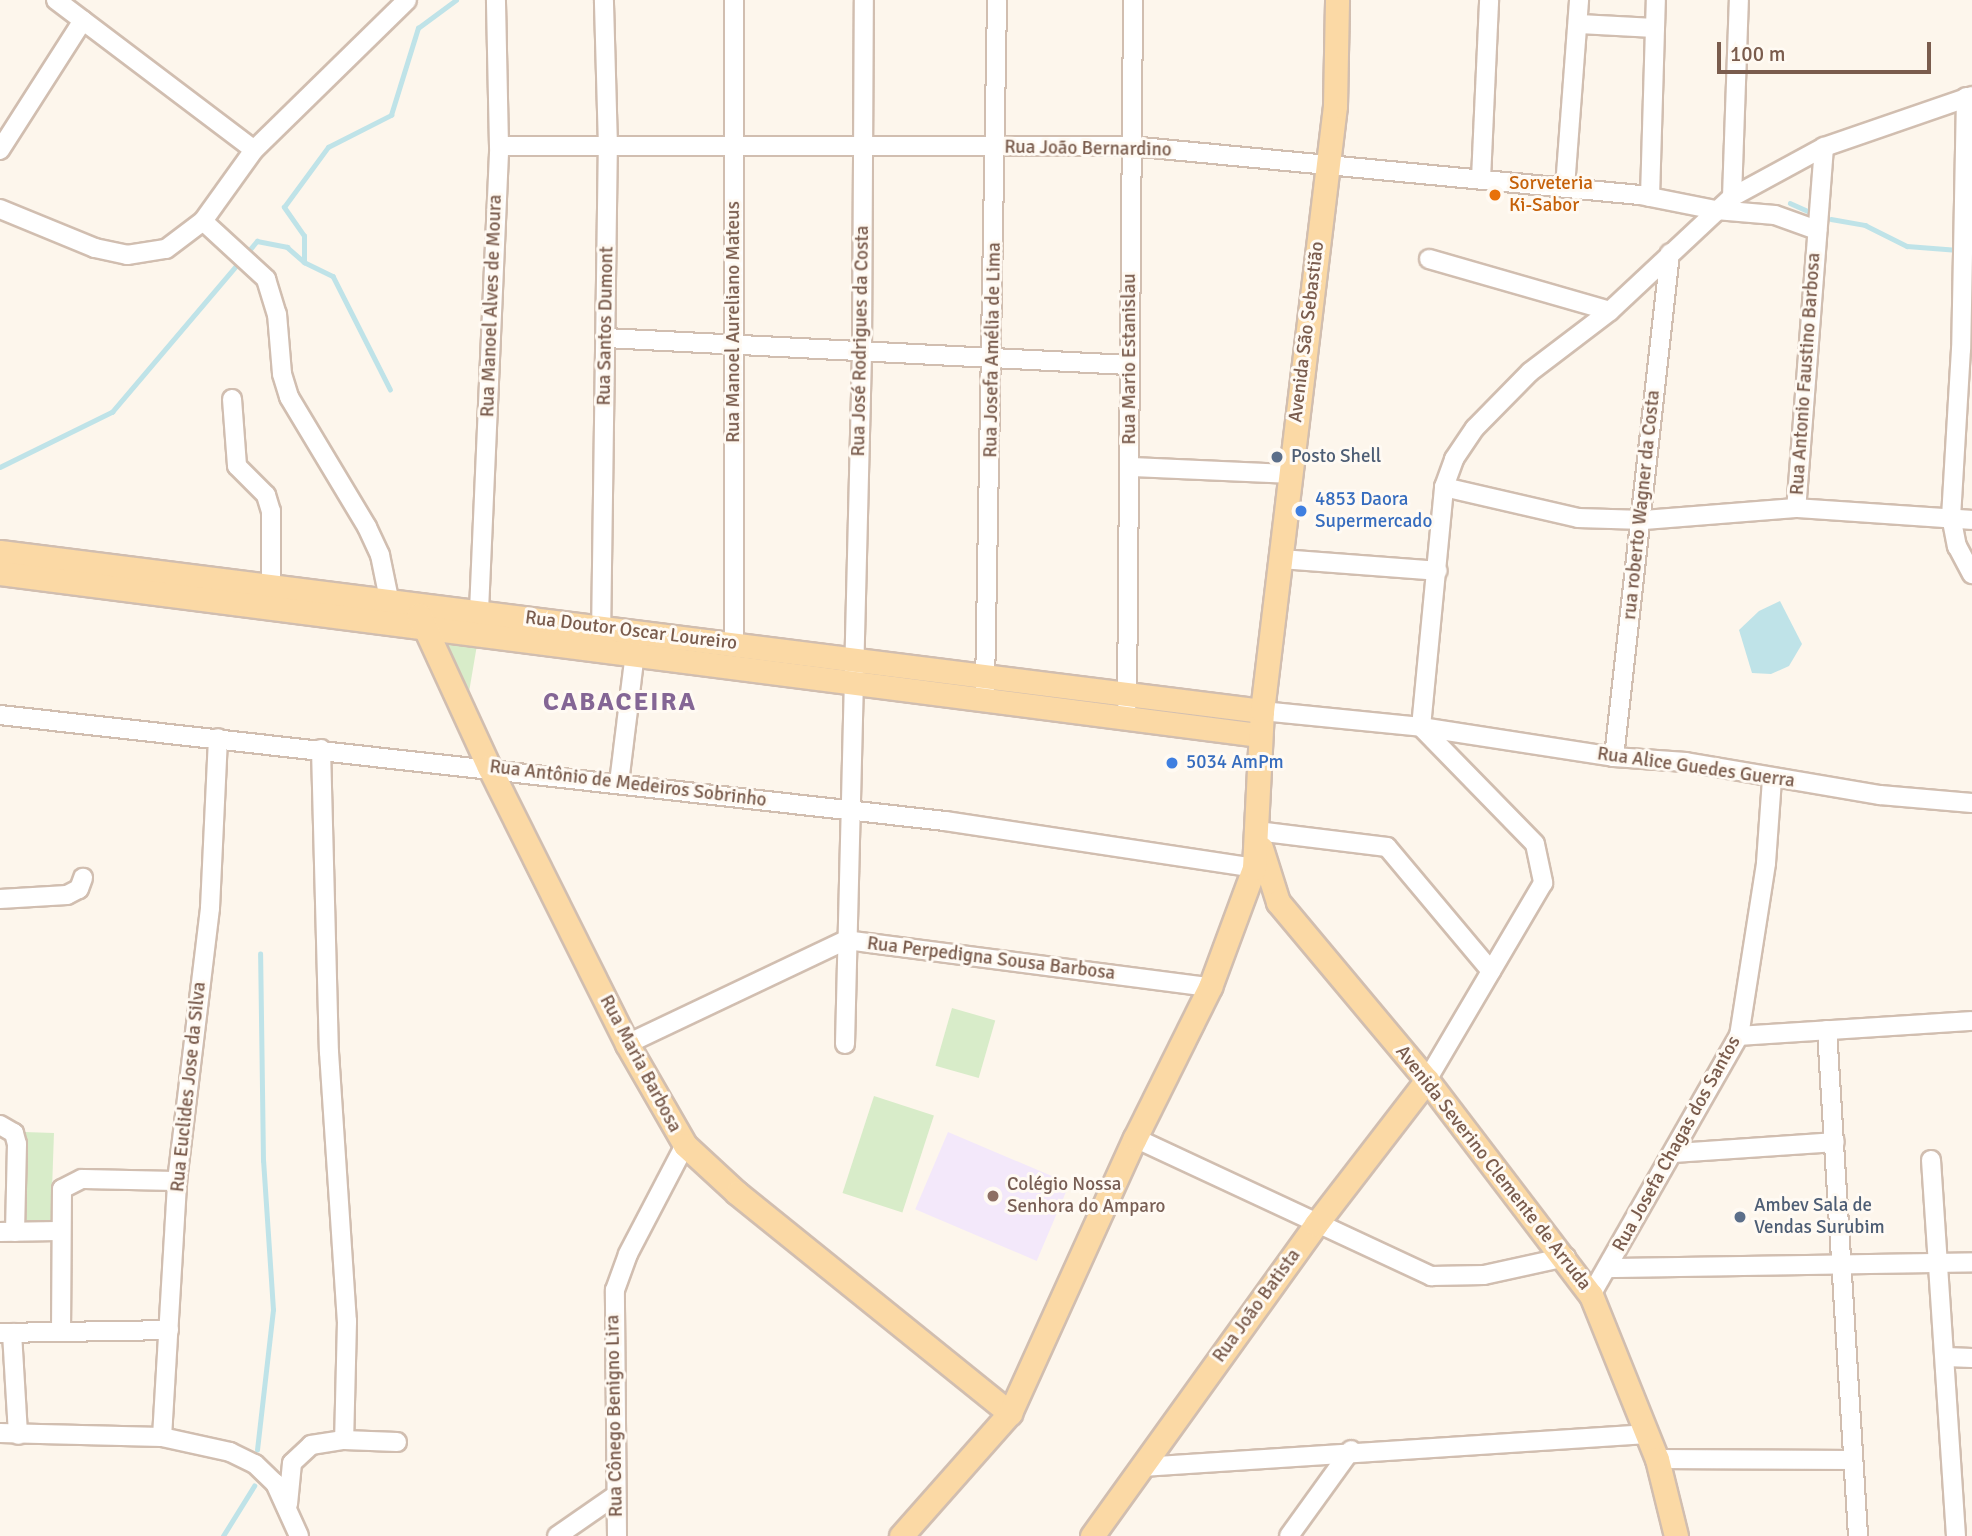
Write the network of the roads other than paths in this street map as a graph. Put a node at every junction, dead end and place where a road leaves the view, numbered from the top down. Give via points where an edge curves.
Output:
1 (56, 0) edge
2 (407, 0) edge
3 (496, 0) edge
4 (604, 0) edge
5 (734, 0) edge
6 (864, 0) edge
7 (996, 0) edge
8 (1133, 0) edge
9 (1337, 0) edge
10 (1489, 0) edge
11 (1580, 0) edge
12 (1656, 0) edge
13 (1740, 0) edge
14 (83, 20) junction
15 (1579, 23) junction
16 (1655, 28) junction
17 (1969, 96) edge
18 (499, 146) junction
19 (734, 146) junction
20 (1130, 146) junction
21 (608, 147) junction
22 (997, 147) junction
23 (1824, 147) junction
24 (864, 148) junction
25 (0, 150) edge
26 (254, 150) junction
27 (1328, 165) junction
28 (1480, 180) junction
29 (1565, 187) junction
30 (1650, 197) junction
31 (1732, 197) junction
32 (0, 209) edge
33 (1716, 210) junction
34 (203, 221) junction
35 (1817, 230) junction
36 (1670, 253) junction
37 (1429, 259) dead end
38 (1610, 311) junction
39 (606, 338) junction
40 (735, 344) junction
41 (862, 351) junction
42 (993, 358) junction
43 (1129, 365) junction
44 (232, 399) dead end
45 (1129, 467) junction
46 (1290, 474) junction
47 (1444, 487) junction
48 (1796, 508) junction
49 (1951, 516) junction
50 (1644, 520) junction
51 (1972, 520) edge
52 (0, 552) edge
53 (1280, 559) junction
54 (1438, 571) junction
55 (0, 573) edge
56 (1972, 574) edge
57 (270, 584) junction
58 (389, 598) junction
59 (415, 603) junction
60 (271, 608) junction
61 (479, 611) junction
62 (422, 625) junction
63 (601, 627) junction
64 (636, 631) junction
65 (734, 644) junction
66 (600, 652) junction
67 (636, 656) junction
68 (852, 659) junction
69 (986, 676) junction
70 (851, 683) junction
71 (1128, 694) junction
72 (985, 699) junction
73 (1262, 711) junction
74 (0, 715) edge
75 (1127, 718) junction
76 (1421, 727) junction
77 (1260, 735) junction
78 (218, 738) junction
79 (321, 749) junction
80 (1614, 757) junction
81 (489, 767) junction
82 (1772, 779) junction
83 (619, 783) junction
84 (1972, 803) edge
85 (850, 810) junction
86 (1257, 831) junction
87 (1254, 868) junction
88 (83, 878) dead end
89 (0, 900) edge
90 (846, 940) junction
91 (1492, 971) junction
92 (1210, 987) junction
93 (1972, 1021) edge
94 (1827, 1030) junction
95 (1739, 1036) junction
96 (627, 1044) junction
97 (845, 1044) dead end
98 (1427, 1080) junction
99 (1, 1125) edge
100 (1135, 1138) junction
101 (1835, 1142) junction
102 (685, 1145) junction
103 (1675, 1153) junction
104 (1931, 1160) dead end
105 (177, 1181) junction
106 (1316, 1224) junction
107 (58, 1231) junction
108 (7, 1232) edge
109 (1566, 1257) junction
110 (1972, 1262) edge
111 (1939, 1263) junction
112 (1842, 1265) junction
113 (1609, 1268) junction
114 (1591, 1295) junction
115 (169, 1331) junction
116 (61, 1332) junction
117 (6, 1333) edge
118 (1946, 1357) junction
119 (1972, 1358) edge
120 (1010, 1413) junction
121 (9, 1434) edge
122 (1647, 1434) junction
123 (162, 1437) junction
124 (344, 1440) junction
125 (397, 1442) dead end
126 (1351, 1450) junction
127 (1657, 1459) junction
128 (1853, 1460) junction
129 (1953, 1463) junction
130 (1972, 1463) edge
131 (1142, 1467) junction
132 (616, 1495) junction
133 (288, 1504) junction
134 (299, 1536) edge
135 (557, 1536) edge
136 (617, 1536) edge
137 (901, 1536) edge
138 (1092, 1536) edge
139 (1289, 1536) edge
140 (1676, 1536) edge
141 (1858, 1536) edge
142 (1956, 1536) edge

1 - 14 street
2 - 26 street
3 - 18 street, Rua Manoel Alves de Moura
4 - 21 street, Rua Santos Dumont
5 - 19 street, Rua Manoel Aureliano Mateus
6 - 24 street, Rua José Rodrigues da Costa
7 - 22 street, Rua Josefa Amélia de Lima
8 - 20 street, Rua Mario Estanislau
9 - 27 main road, Avenida São Sebastião via 1335,106
10 - 28 street
11 - 15 street
12 - 16 street
13 - 31 street
14 - 25 street
14 - 26 street
15 - 16 street
15 - 29 street
16 - 30 street
17 - 23 street
17 - 49 street
18 - 21 street, Rua João Bernardino
18 - 61 street, Rua Manoel Alves de Moura
19 - 21 street, Rua João Bernardino
19 - 24 street, Rua João Bernardino
19 - 40 street, Rua Manoel Aureliano Mateus
20 - 22 street, Rua João Bernardino
20 - 27 street, Rua João Bernardino
20 - 43 street, Rua Mario Estanislau
21 - 39 street, Rua Santos Dumont
22 - 24 street, Rua João Bernardino
22 - 42 street, Rua Josefa Amélia de Lima
23 - 31 street
23 - 35 street, Rua Antonio Faustino Barbosa
24 - 41 street, Rua José Rodrigues da Costa
26 - 34 street
27 - 28 street, Rua João Bernardino
27 - 46 main road, Avenida São Sebastião
28 - 29 street, Rua João Bernardino
29 - 30 street, Rua João Bernardino
30 - 33 street, Rua João Bernardino
31 - 33 street
32 - 34 street via 95,248 127,254 166,249
33 - 35 street, Rua João Bernardino via 1775,215
33 - 36 street
34 - 58 street via 266,279 277,314 282,374 289,397 367,527 380,555
35 - 48 street, Rua Antonio Faustino Barbosa
36 - 38 street
36 - 50 street, rua roberto Wagner da Costa
37 - 38 street
38 - 47 street via 1504,397 1454,459
39 - 40 street
39 - 63 street, Rua Santos Dumont
40 - 41 street
40 - 65 street, Rua Manoel Aureliano Mateus
41 - 42 street
41 - 68 street, Rua José Rodrigues da Costa
42 - 43 street
42 - 69 street, Rua Josefa Amélia de Lima
43 - 45 street, Rua Mario Estanislau
44 - 57 street via 237,466 266,495 271,510
45 - 46 street
45 - 71 street, Rua Mario Estanislau
46 - 53 main road, Avenida São Sebastião
47 - 50 street via 1578,518
47 - 54 street
48 - 49 street, Rua Antonio Faustino Barbosa
48 - 50 street
49 - 51 street, Rua Antonio Faustino Barbosa
49 - 56 street via 1957,546
50 - 80 street, rua roberto Wagner da Costa
52 - 57 main road, Rua Doutor Oscar Loureiro
53 - 54 street
53 - 73 main road, Avenida São Sebastião
54 - 76 street
55 - 60 main road, Rua Doutor Oscar Loureiro
57 - 58 main road, Rua Doutor Oscar Loureiro
57 - 60 street
58 - 59 main road, Rua Doutor Oscar Loureiro
59 - 61 main road, Rua Doutor Oscar Loureiro
59 - 62 main road, Rua Maria Barbosa
60 - 62 main road, Rua Doutor Oscar Loureiro
61 - 63 main road, Rua Doutor Oscar Loureiro
62 - 66 main road, Rua Doutor Oscar Loureiro
62 - 81 main road, Rua Maria Barbosa
63 - 64 main road, Rua Doutor Oscar Loureiro
63 - 66 street, Rua Santos Dumont
64 - 65 main road, Rua Doutor Oscar Loureiro
64 - 67 street
65 - 68 main road, Rua Doutor Oscar Loureiro
66 - 67 main road, Rua Doutor Oscar Loureiro
67 - 70 main road, Rua Doutor Oscar Loureiro
67 - 83 street
68 - 69 main road, Rua Doutor Oscar Loureiro
68 - 70 street, Rua José Rodrigues da Costa
69 - 71 main road, Rua Doutor Oscar Loureiro
69 - 72 street, Rua Josefa Amélia de Lima
70 - 72 main road, Rua Doutor Oscar Loureiro
70 - 85 street, Rua José Rodrigues da Costa
71 - 73 main road, Rua Doutor Oscar Loureiro
71 - 75 street, Rua Mario Estanislau
72 - 75 main road, Rua Doutor Oscar Loureiro
73 - 76 street, Rua Alice Guedes Guerra
73 - 77 main road, Avenida São Sebastião
74 - 78 street, Rua Antônio de Medeiros Sobrinho
75 - 77 main road, Rua Doutor Oscar Loureiro
76 - 80 street, Rua Alice Guedes Guerra
76 - 91 street via 1535,844 1543,883
77 - 86 main road, Avenida São Sebastião
78 - 79 street, Rua Antônio de Medeiros Sobrinho
78 - 105 street, Rua Euclides Jose da Silva via 210,908
79 - 81 street, Rua Antônio de Medeiros Sobrinho
79 - 124 street via 329,1052 347,1321
80 - 82 street, Rua Alice Guedes Guerra via 1686,762
81 - 83 street, Rua Antônio de Medeiros Sobrinho
81 - 96 main road, Rua Maria Barbosa
82 - 84 street, Rua Alice Guedes Guerra
82 - 95 street, Rua Josefa Chagas dos Santos via 1766,863
83 - 85 street, Rua Antônio de Medeiros Sobrinho
85 - 87 street, Rua Antônio de Medeiros Sobrinho
85 - 90 street, Rua José Rodrigues da Costa
86 - 87 main road, Avenida São Sebastião
86 - 91 street via 1387,847
86 - 98 main road, Avenida Severino Clemente de Arruda via 1278,902
87 - 92 main road, Avenida São Sebastião
88 - 89 street via 79,889 67,895
90 - 92 street, Rua Perpedigna Sousa Barbosa
90 - 96 street, Rua Perpedigna Sousa Barbosa
90 - 97 street, Rua José Rodrigues da Costa
91 - 98 street
92 - 100 main road, Avenida São Sebastião
93 - 94 street
94 - 95 street
94 - 101 street
95 - 103 street, Rua Josefa Chagas dos Santos
96 - 102 main road, Rua Maria Barbosa
98 - 106 main road, Rua João Batista
98 - 109 main road, Avenida Severino Clemente de Arruda
99 - 108 street via 14,1133 17,1144
100 - 106 street
100 - 120 main road, Avenida São Sebastião
101 - 103 street
101 - 112 street
102 - 120 main road, Rua Maria Barbosa via 737,1193
102 - 132 street, Rua Cônego Benigno Lira via 628,1254 615,1290
103 - 113 street, Rua Josefa Chagas dos Santos
104 - 111 street
105 - 107 street via 69,1182 59,1198
105 - 115 street, Rua Euclides Jose da Silva
106 - 109 street via 1431,1276 1483,1275
106 - 131 main road, Rua João Batista
107 - 108 street
107 - 116 street
109 - 114 main road, Avenida Severino Clemente de Arruda
110 - 111 street
111 - 112 street
111 - 118 street
112 - 113 street
112 - 128 street
113 - 114 street, Rua Josefa Chagas dos Santos
114 - 122 main road, Avenida Severino Clemente de Arruda
115 - 116 street
115 - 123 street, Rua Euclides Jose da Silva
116 - 117 street
117 - 121 street
118 - 119 street
118 - 129 street
120 - 137 main road, Avenida São Sebastião
121 - 123 street
122 - 126 street
122 - 127 main road, Avenida Severino Clemente de Arruda
123 - 133 street via 230,1452 255,1464
124 - 125 street
124 - 133 street via 310,1445 298,1454 292,1463
126 - 131 street
126 - 139 street
127 - 128 street
127 - 140 main road, Avenida Severino Clemente de Arruda
128 - 141 street
129 - 130 street
129 - 142 street
131 - 138 main road, Rua João Batista
132 - 135 street
132 - 136 street, Rua Cônego Benigno Lira
133 - 134 street

